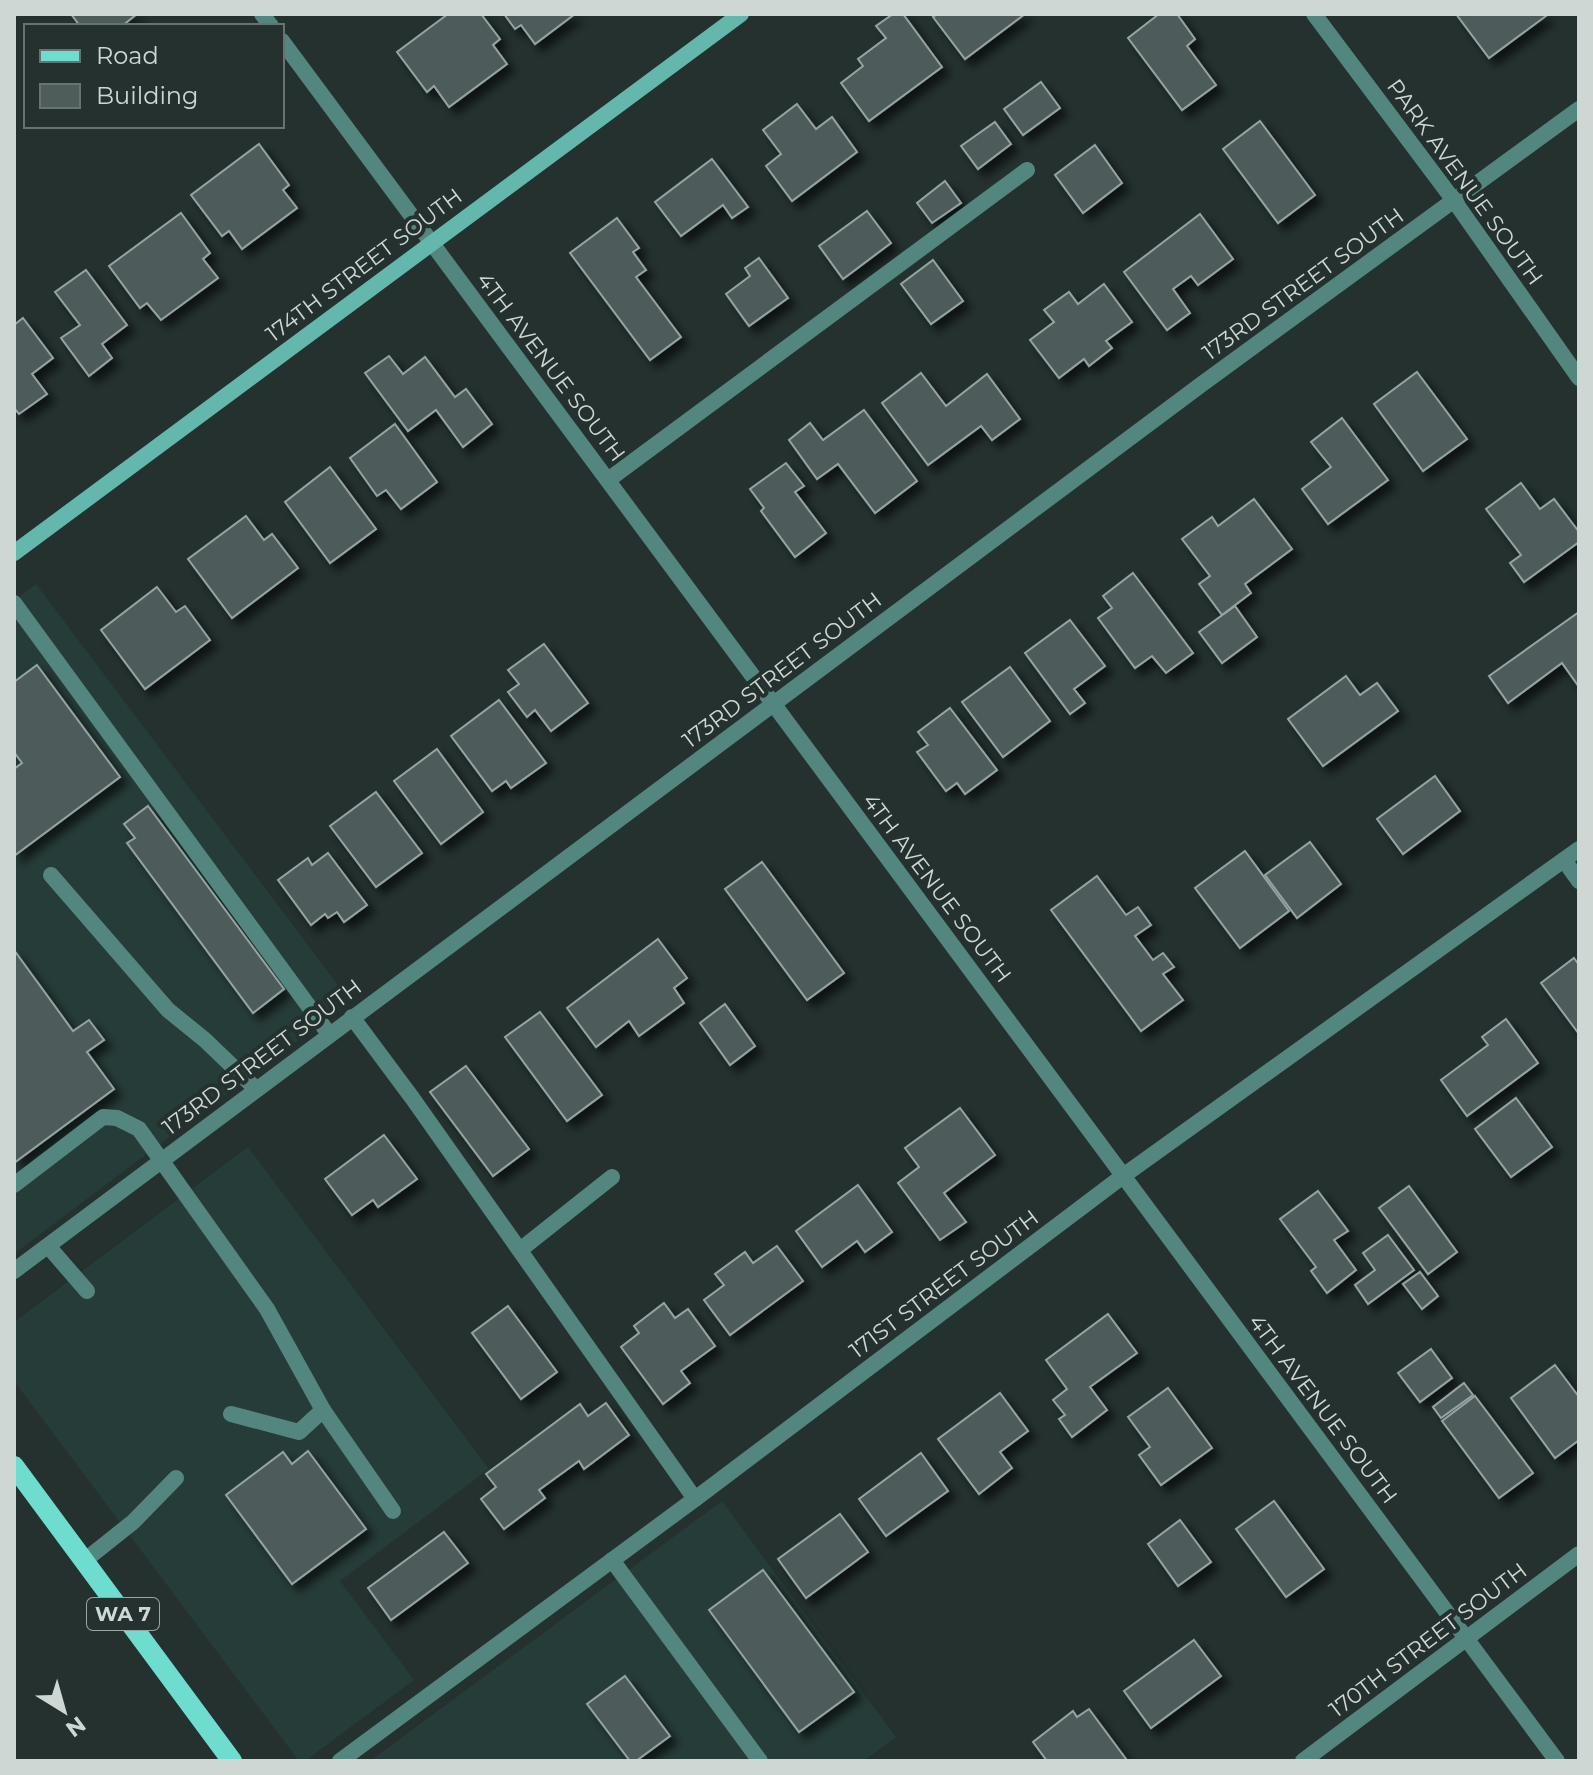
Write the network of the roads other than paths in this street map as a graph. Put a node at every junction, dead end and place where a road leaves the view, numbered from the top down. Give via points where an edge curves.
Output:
1 (741, 14) edge
2 (1314, 14) edge
3 (284, 44) edge
4 (1579, 109) edge
5 (1027, 170) dead end
6 (1455, 202) junction
7 (432, 243) junction
8 (1579, 378) edge
9 (608, 480) junction
10 (14, 553) edge
11 (14, 603) edge
12 (773, 704) junction
13 (1579, 849) edge
14 (1564, 860) junction
15 (51, 875) dead end
16 (1579, 881) edge
17 (352, 1017) junction
18 (329, 1034) junction
19 (256, 1089) junction
20 (161, 1160) junction
21 (1123, 1176) junction
22 (612, 1177) dead end
23 (14, 1185) edge
24 (48, 1246) junction
25 (520, 1250) junction
26 (14, 1271) edge
27 (87, 1291) dead end
28 (323, 1410) junction
29 (231, 1414) dead end
30 (14, 1466) edge
31 (176, 1478) dead end
32 (695, 1499) junction
33 (393, 1511) dead end
34 (1579, 1554) edge
35 (612, 1560) junction
36 (84, 1561) junction
37 (1466, 1638) junction
38 (232, 1761) edge
39 (340, 1761) edge
40 (760, 1761) edge
41 (1303, 1761) edge
42 (1557, 1761) edge

1 - 7 street, 174TH STREET SOUTH
2 - 6 street, PARK AVENUE SOUTH
3 - 7 street, 4TH AVENUE SOUTH
4 - 6 street, 173RD STREET SOUTH
5 - 9 street
6 - 8 street, PARK AVENUE SOUTH
6 - 12 street, 173RD STREET SOUTH
7 - 9 street, 4TH AVENUE SOUTH
7 - 10 street, 174TH STREET SOUTH
9 - 12 street, 4TH AVENUE SOUTH
11 - 18 street
12 - 17 street, 173RD STREET SOUTH
12 - 21 street, 4TH AVENUE SOUTH
13 - 14 street, 171ST STREET SOUTH
14 - 16 street
14 - 21 street, 171ST STREET SOUTH
15 - 19 street via 168,1010
17 - 18 street, 173RD STREET SOUTH
17 - 25 street
18 - 19 street, 173RD STREET SOUTH
19 - 20 street, 173RD STREET SOUTH
20 - 23 street via 139,1129 103,1117
20 - 24 street, 173RD STREET SOUTH
20 - 28 street via 267,1309
21 - 32 street, 171ST STREET SOUTH
21 - 37 street, 4TH AVENUE SOUTH
22 - 25 street
24 - 26 street, 173RD STREET SOUTH
24 - 27 street
25 - 32 street
28 - 29 street via 299,1432
28 - 33 street
30 - 36 main road, WA 7
31 - 36 street
32 - 35 street, 171ST STREET SOUTH
34 - 37 street, 170TH STREET SOUTH
35 - 39 street, 171ST STREET SOUTH
35 - 40 street
36 - 38 main road, WA 7
37 - 41 street, 170TH STREET SOUTH
37 - 42 street, 4TH AVENUE SOUTH

